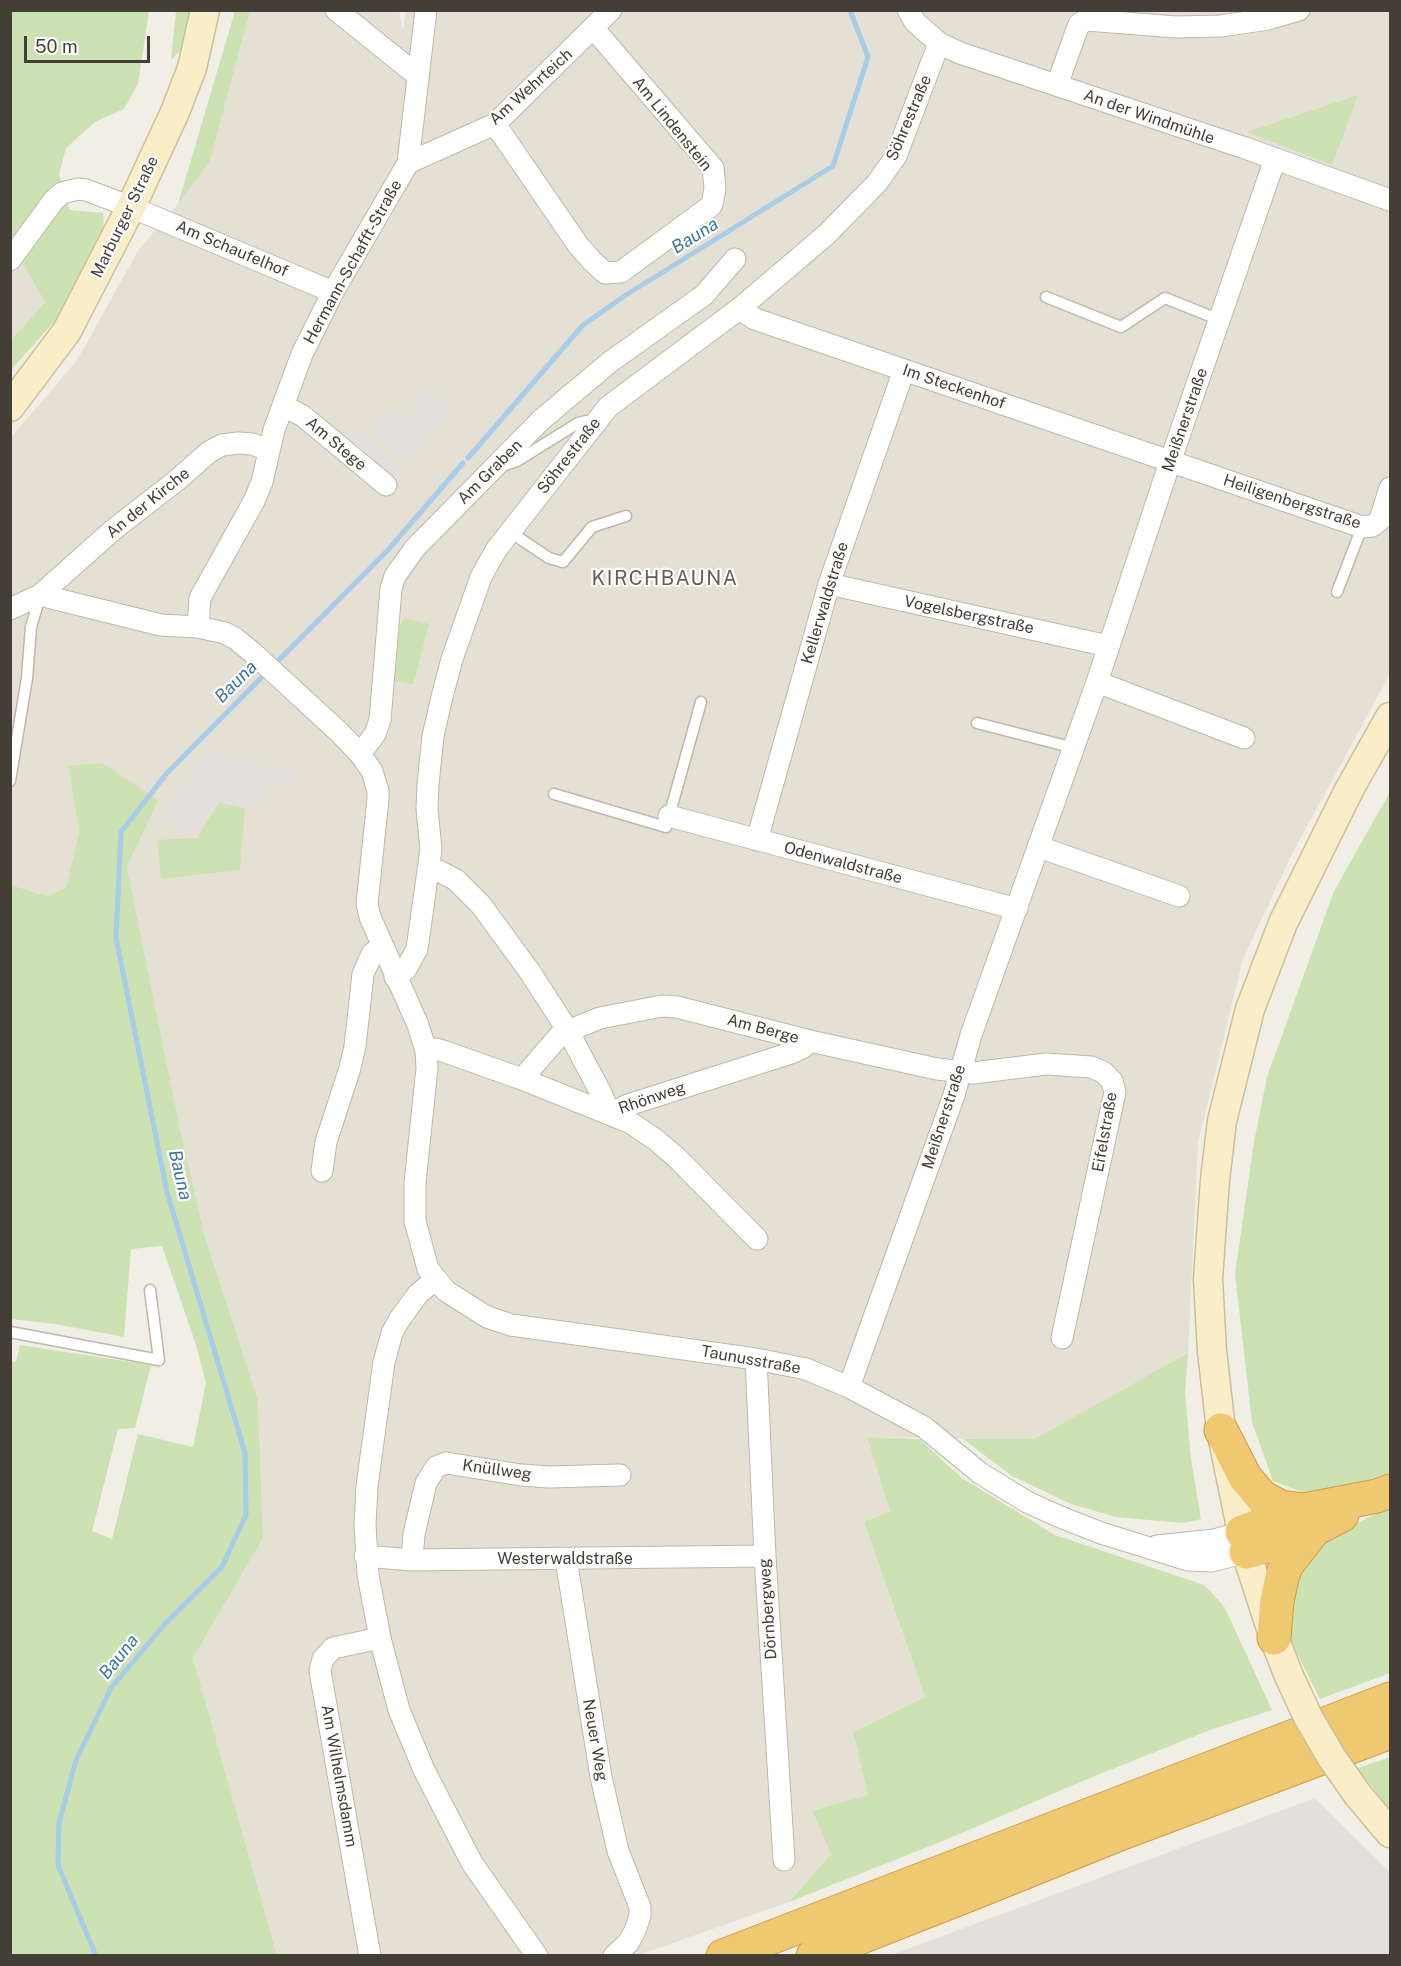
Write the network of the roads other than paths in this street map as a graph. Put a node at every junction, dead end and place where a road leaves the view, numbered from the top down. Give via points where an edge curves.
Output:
1 (205, 10) edge
2 (336, 10) edge
3 (426, 10) edge
4 (611, 10) edge
5 (1299, 10) edge
6 (912, 16) edge
7 (594, 29) junction
8 (939, 43) junction
9 (418, 76) junction
10 (1057, 86) junction
11 (495, 124) junction
12 (1275, 159) junction
13 (408, 163) junction
14 (1390, 200) edge
15 (131, 207) junction
16 (735, 259) dead end
17 (10, 260) edge
18 (333, 292) junction
19 (1046, 297) dead end
20 (739, 309) junction
21 (1220, 320) junction
22 (904, 369) junction
23 (284, 406) junction
24 (10, 407) edge
25 (595, 422) junction
26 (269, 450) junction
27 (1170, 462) junction
28 (492, 468) junction
29 (386, 485) dead end
30 (1390, 488) edge
31 (626, 516) dead end
32 (1362, 527) junction
33 (510, 532) junction
34 (829, 584) junction
35 (1337, 592) dead end
36 (40, 596) junction
37 (10, 609) edge
38 (198, 627) junction
39 (1108, 646) junction
40 (1097, 682) junction
41 (701, 702) dead end
42 (1390, 717) edge
43 (977, 723) dead end
44 (1244, 738) dead end
45 (1074, 748) junction
46 (360, 754) junction
47 (10, 781) edge
48 (554, 794) dead end
49 (669, 816) junction
50 (757, 840) junction
51 (1039, 847) junction
52 (430, 869) junction
53 (1179, 896) dead end
54 (1017, 909) junction
55 (382, 946) junction
56 (395, 977) junction
57 (568, 1030) junction
58 (810, 1041) junction
59 (426, 1051) junction
60 (960, 1071) junction
61 (522, 1079) junction
62 (609, 1114) junction
63 (322, 1171) dead end
64 (758, 1239) dead end
65 (435, 1280) junction
66 (150, 1290) dead end
67 (10, 1332) edge
68 (1062, 1338) dead end
69 (756, 1359) junction
70 (849, 1387) junction
71 (1221, 1430) junction
72 (620, 1475) dead end
73 (1384, 1493) edge
74 (1310, 1520) junction
75 (1244, 1542) junction
76 (365, 1556) junction
77 (765, 1556) junction
78 (566, 1559) junction
79 (412, 1560) junction
80 (380, 1638) junction
81 (1274, 1638) junction
82 (1390, 1699) edge
83 (1390, 1732) edge
84 (1390, 1833) edge
85 (784, 1860) dead end
86 (370, 1956) edge
87 (537, 1956) edge
88 (614, 1956) edge
89 (723, 1956) edge
90 (813, 1956) edge

1 - 15 main road, Marburger Straße via 192,68 176,112
2 - 9 street
3 - 9 street, Hermann-Schafft-Straße
4 - 7 street, Am Wehrteich
5 - 10 street via 1221,27 1087,20 1080,24
6 - 8 street, An der Windmühle
7 - 11 street, Am Wehrteich
7 - 11 street, Am Lindenstein via 713,168 712,206 621,272 605,273 578,245
8 - 10 street, An der Windmühle
8 - 20 street, Söhrestraße via 896,156 877,183 827,234
9 - 13 street, Hermann-Schafft-Straße
10 - 12 street, An der Windmühle
11 - 13 street, Am Wehrteich
12 - 14 street, An der Windmühle
12 - 21 street, Meißnerstraße
13 - 18 street, Hermann-Schafft-Straße
15 - 17 street, Am Schaufelhof via 86,190 62,193
15 - 18 street, Am Schaufelhof
15 - 24 main road, Marburger Straße via 67,331
16 - 28 street, Am Graben via 704,295 610,362
18 - 23 street, Hermann-Schafft-Straße via 302,354
19 - 21 lane via 1121,327 1165,298
20 - 22 street, Im Steckenhof via 755,319
20 - 25 street, Söhrestraße via 615,402
21 - 27 street, Meißnerstraße
22 - 27 street, Im Steckenhof
22 - 34 street, Kellerwaldstraße
23 - 26 street, Hermann-Schafft-Straße
23 - 29 street, Am Stege via 303,416
25 - 28 lane via 578,423 517,461
25 - 33 street, Söhrestraße
26 - 36 street, An der Kirche via 238,443 209,452
26 - 38 street, Hermann-Schafft-Straße via 254,501 200,598
27 - 32 street, Heiligenbergstraße
27 - 39 street, Meißnerstraße
28 - 46 street, Am Graben via 415,548 395,576 380,720
30 - 32 street, Heiligenbergstraße via 1380,520
31 - 33 lane via 592,527 563,562 549,558
32 - 35 lane
33 - 52 street, Söhrestraße via 481,578 442,697 428,784
34 - 39 street, Vogelsbergstraße
34 - 50 street, Kellerwaldstraße
36 - 37 street, An der Kirche
36 - 38 street via 161,625
36 - 47 lane via 31,627
38 - 46 street via 225,633 253,653
39 - 40 street, Meißnerstraße
40 - 44 street
40 - 45 street, Meißnerstraße
41 - 49 lane
42 - 71 main road via 1283,922 1250,1009 1222,1121 1208,1280
43 - 45 lane
45 - 51 street, Meißnerstraße
46 - 55 street via 372,771 378,791 367,904
48 - 49 lane via 666,826
49 - 50 street, Odenwaldstraße
50 - 54 street, Odenwaldstraße
51 - 53 street
51 - 54 street, Meißnerstraße
52 - 56 street, Söhrestraße via 417,949 406,969
52 - 57 street via 456,880 481,905
54 - 60 street, Meißnerstraße
55 - 56 street
55 - 63 street via 372,954 363,974 351,1068 326,1142
56 - 59 street
57 - 58 street, Am Berge via 600,1018 669,1006
57 - 61 street, Am Berge
57 - 62 street
58 - 60 street, Am Berge
58 - 62 street, Rhönweg via 792,1053
59 - 61 street, Rhönweg via 436,1049
59 - 65 street via 415,1183 416,1221 428,1269
60 - 68 street, Eifelstraße via 992,1072 1046,1064 1090,1067 1112,1081 1113,1103
60 - 70 street, Meißnerstraße
61 - 62 street, Rhönweg
62 - 64 street via 656,1140
65 - 69 street, Taunusstraße via 465,1304 511,1325
65 - 76 street via 409,1305 388,1346 367,1486
66 - 67 lane via 159,1360
69 - 70 street, Taunusstraße via 806,1369
69 - 77 street, Dörnbergweg
70 - 75 street, Taunusstraße via 924,1427 980,1473 1027,1502 1080,1526 1199,1562 1212,1561
71 - 74 highway via 1245,1477 1262,1497
71 - 75 main road
72 - 79 street, Knüllweg via 549,1477 446,1463 436,1467 426,1483
73 - 74 highway
74 - 75 highway via 1287,1541
74 - 81 highway via 1283,1573 1276,1601
75 - 81 main road
76 - 79 street, Westerwaldstraße
76 - 80 street
77 - 78 street, Westerwaldstraße
77 - 85 street, Dörnbergweg
78 - 79 street, Westerwaldstraße
78 - 88 street, Neuer Weg via 601,1777 618,1851 640,1907 634,1933
80 - 86 street, Am Wilhelmsdamm via 333,1648 323,1659 320,1671
80 - 87 street via 399,1710 424,1770 472,1863
81 - 84 main road, bridge via 1308,1717 1332,1758
82 - 89 highway
83 - 90 highway

